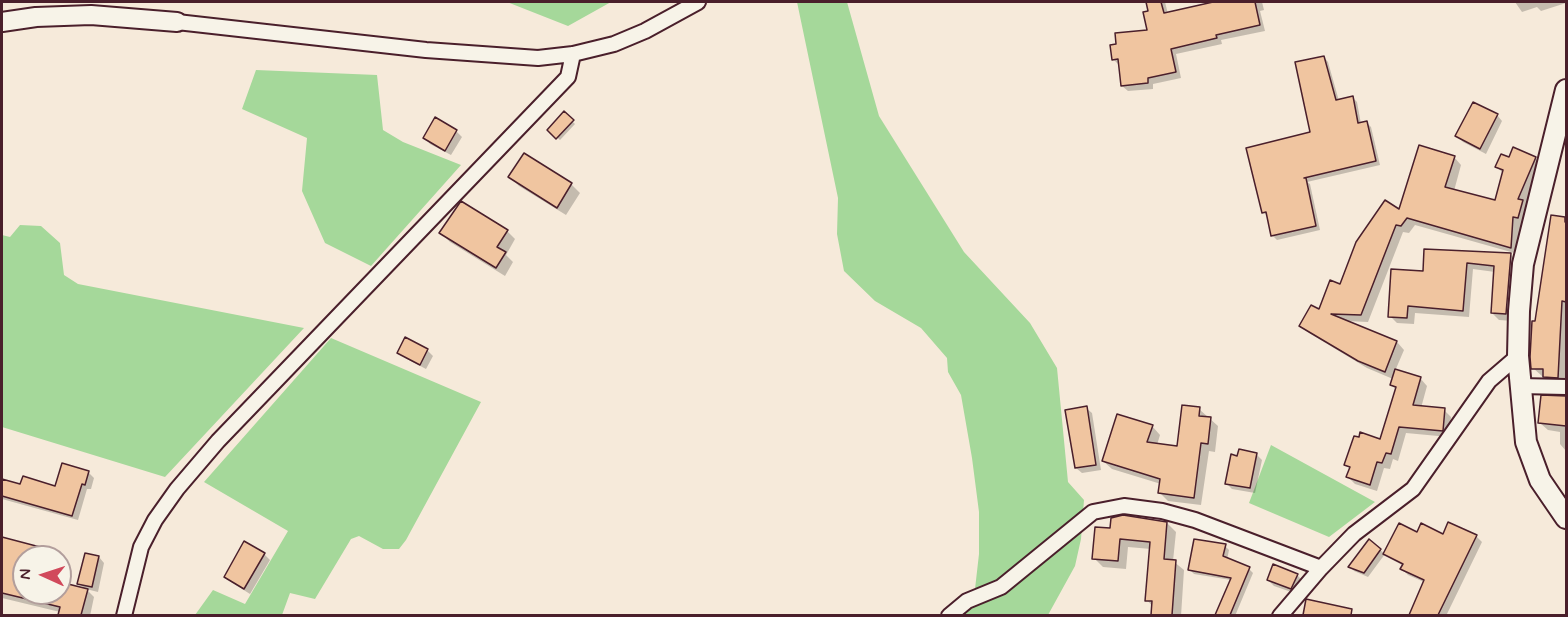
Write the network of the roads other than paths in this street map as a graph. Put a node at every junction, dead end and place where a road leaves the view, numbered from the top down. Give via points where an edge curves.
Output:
1 (698, 2) edge
2 (2, 22) edge
3 (177, 22) joint
4 (573, 54) junction
5 (1566, 90) edge
6 (1518, 356) junction
7 (1520, 386) junction
8 (1566, 387) edge
9 (1566, 518) edge
10 (1321, 568) junction
11 (124, 615) edge
12 (949, 615) edge
13 (1280, 615) edge

1 - 4 street via 614,44
2 - 3 street via 91,15
3 - 4 street via 483,55 538,58
4 - 11 street via 568,77 218,441 177,489 141,547
5 - 6 main road via 1523,264
6 - 7 main road
6 - 10 street via 1489,381 1413,489 1354,534
7 - 8 street
7 - 9 main road via 1526,442 1540,480
10 - 12 street via 1195,520 1124,506 1093,512 1001,588 967,602
10 - 13 street

